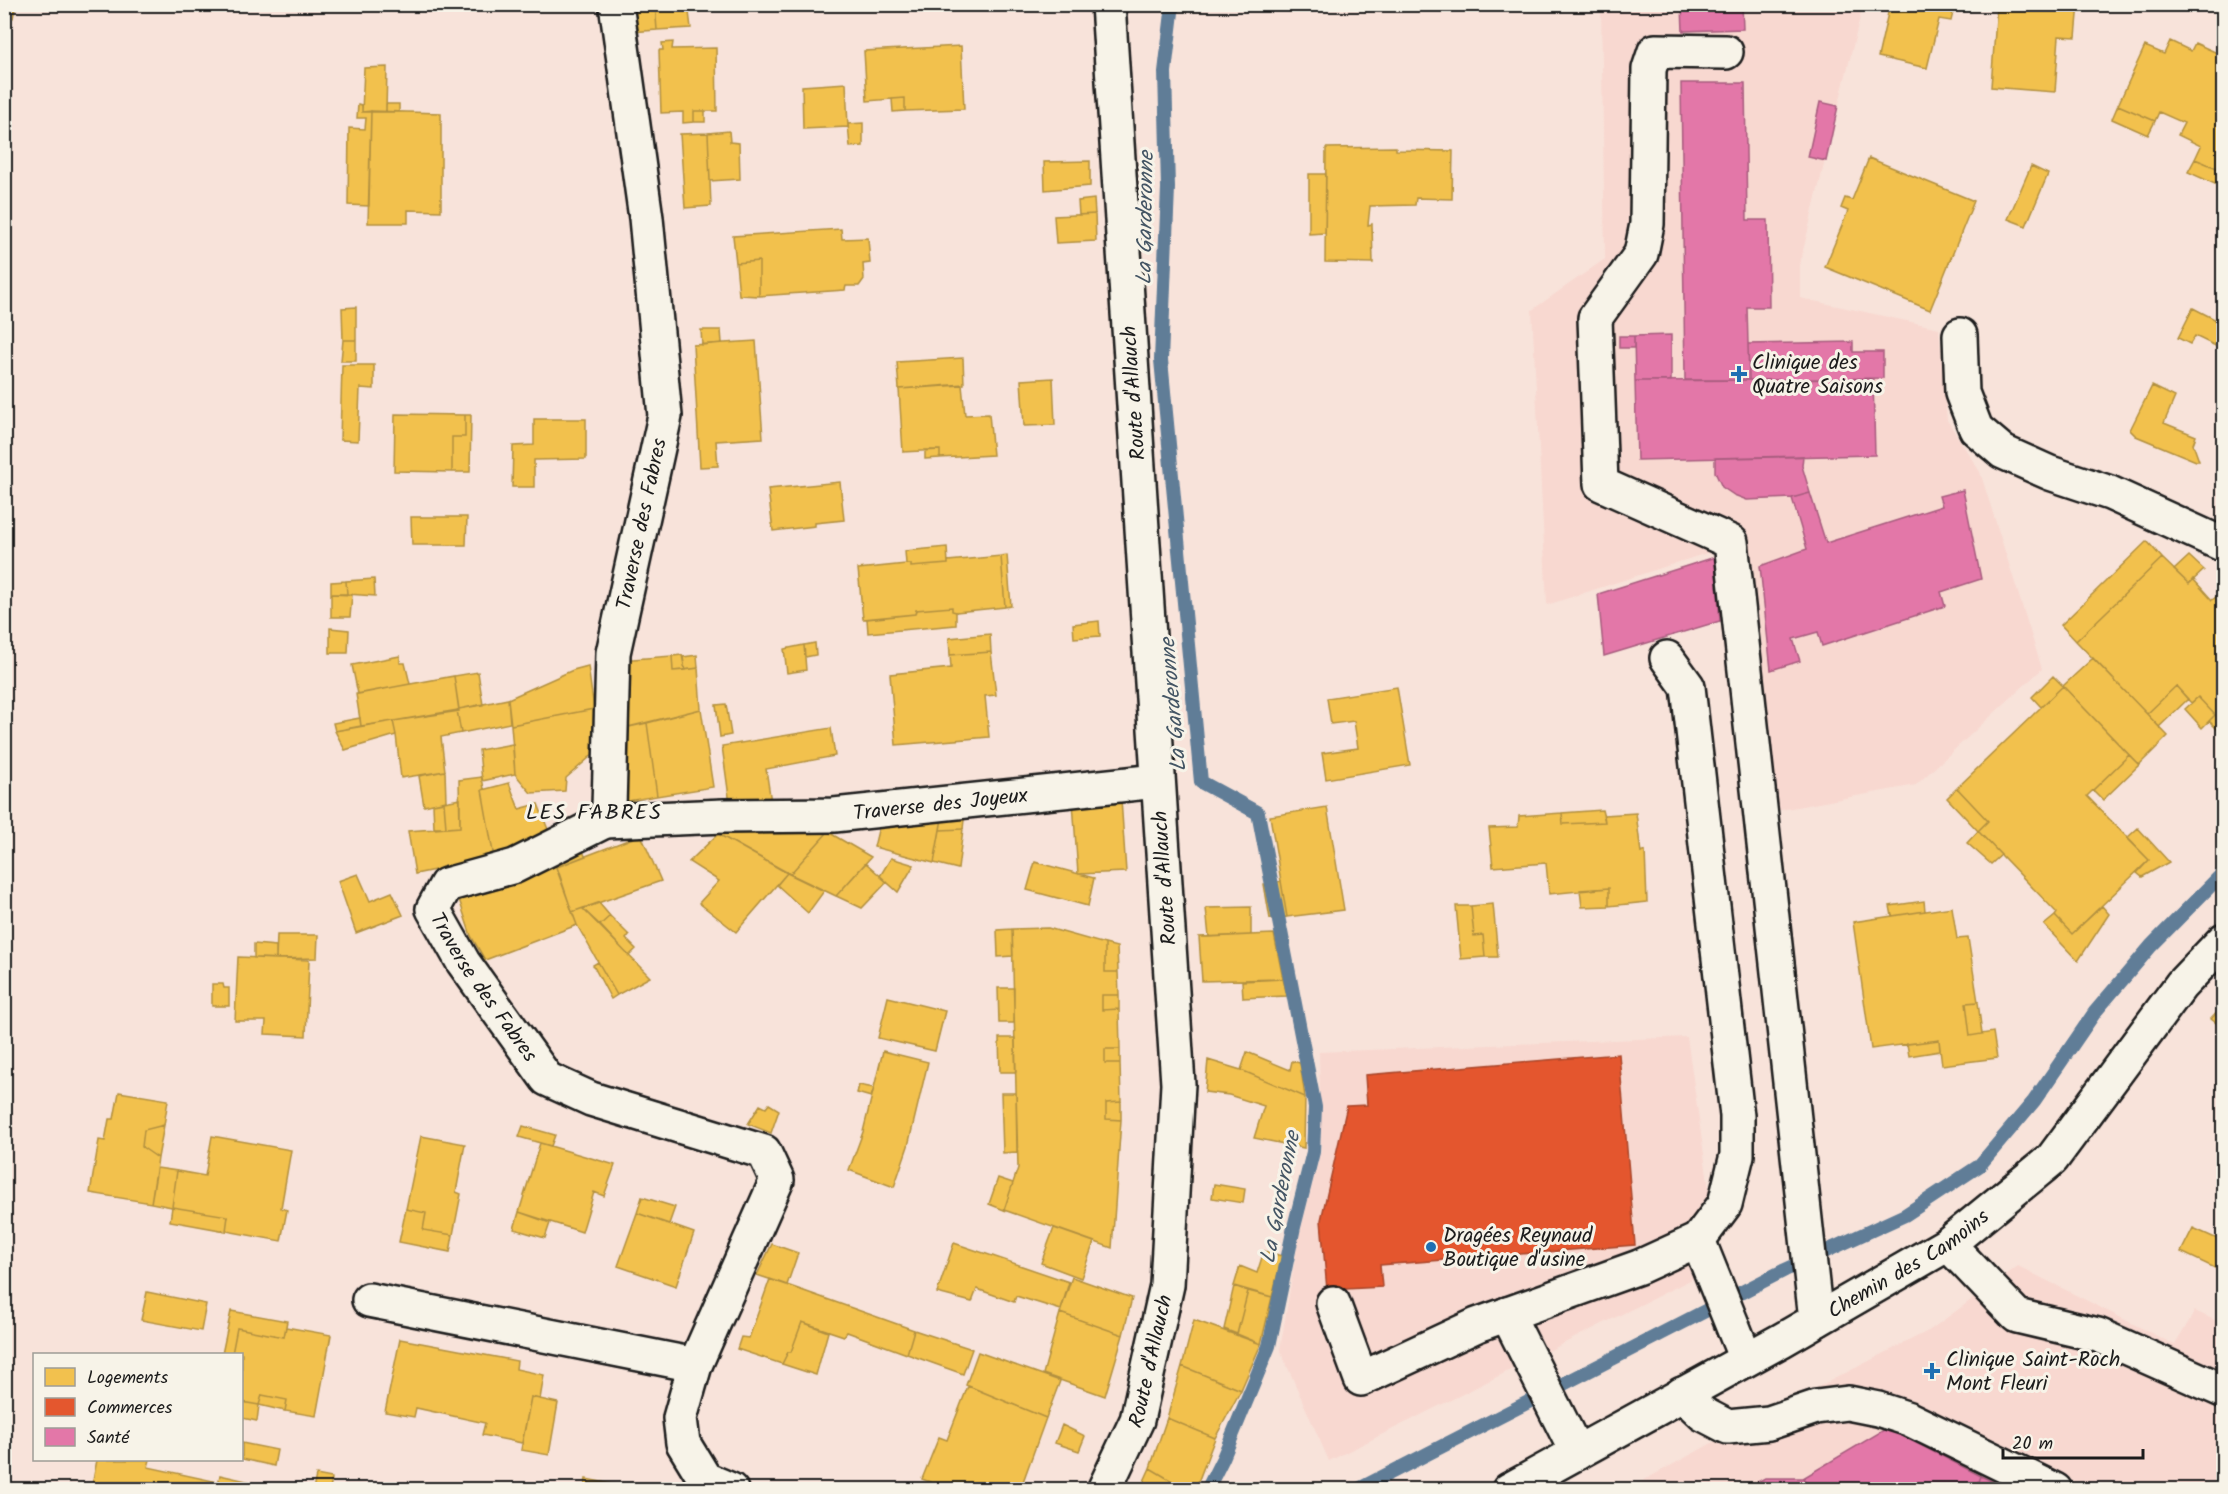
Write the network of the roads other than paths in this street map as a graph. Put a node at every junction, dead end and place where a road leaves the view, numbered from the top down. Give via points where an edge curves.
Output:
1 (616, 4) edge
2 (1108, 4) edge
3 (1726, 52) dead end
4 (1960, 335) dead end
5 (2223, 545) edge
6 (1667, 658) dead end
7 (1157, 781) junction
8 (605, 821) junction
9 (2223, 940) edge
10 (1698, 1240) junction
11 (1948, 1245) junction
12 (369, 1299) dead end
13 (1333, 1303) dead end
14 (1507, 1314) junction
15 (1816, 1320) junction
16 (1746, 1359) junction
17 (695, 1365) junction
18 (2223, 1391) edge
19 (1682, 1394) junction
20 (1576, 1453) junction
21 (731, 1490) edge
22 (1104, 1490) edge
23 (1509, 1490) edge
24 (2055, 1490) edge

1 - 8 street, Traverse des Fabres via 646,218 665,416 613,653 609,808
2 - 7 street, Route d'Allauch
3 - 15 street via 1655,51 1649,69 1647,224 1641,254 1595,318 1602,484 1731,542
4 - 5 street via 1962,393 1976,429 2003,452 2110,493
6 - 10 street via 1688,687 1737,1116 1737,1155 1725,1204
7 - 8 street, Traverse des Joyeux via 834,815
7 - 22 street, Route d'Allauch via 1178,1084 1167,1285 1137,1420
8 - 17 street, Traverse des Fabres via 515,866 446,885 433,909 463,962 547,1079 591,1099 764,1152 777,1179
9 - 11 street, Chemin des Camoins via 2181,985 2052,1159
10 - 14 street via 1639,1267
10 - 16 street
11 - 15 street, Chemin des Camoins
11 - 18 street via 2017,1316 2098,1335
12 - 17 street
13 - 14 street via 1360,1379
14 - 20 street
15 - 16 street, Chemin des Camoins
16 - 19 street, Chemin des Camoins
17 - 21 street, Traverse des Fabres via 680,1418 683,1443 705,1479
19 - 20 street, Chemin des Camoins
19 - 24 street via 1703,1414 1728,1427 1769,1423 1837,1404 1878,1409 1909,1419
20 - 23 street, Chemin des Camoins

